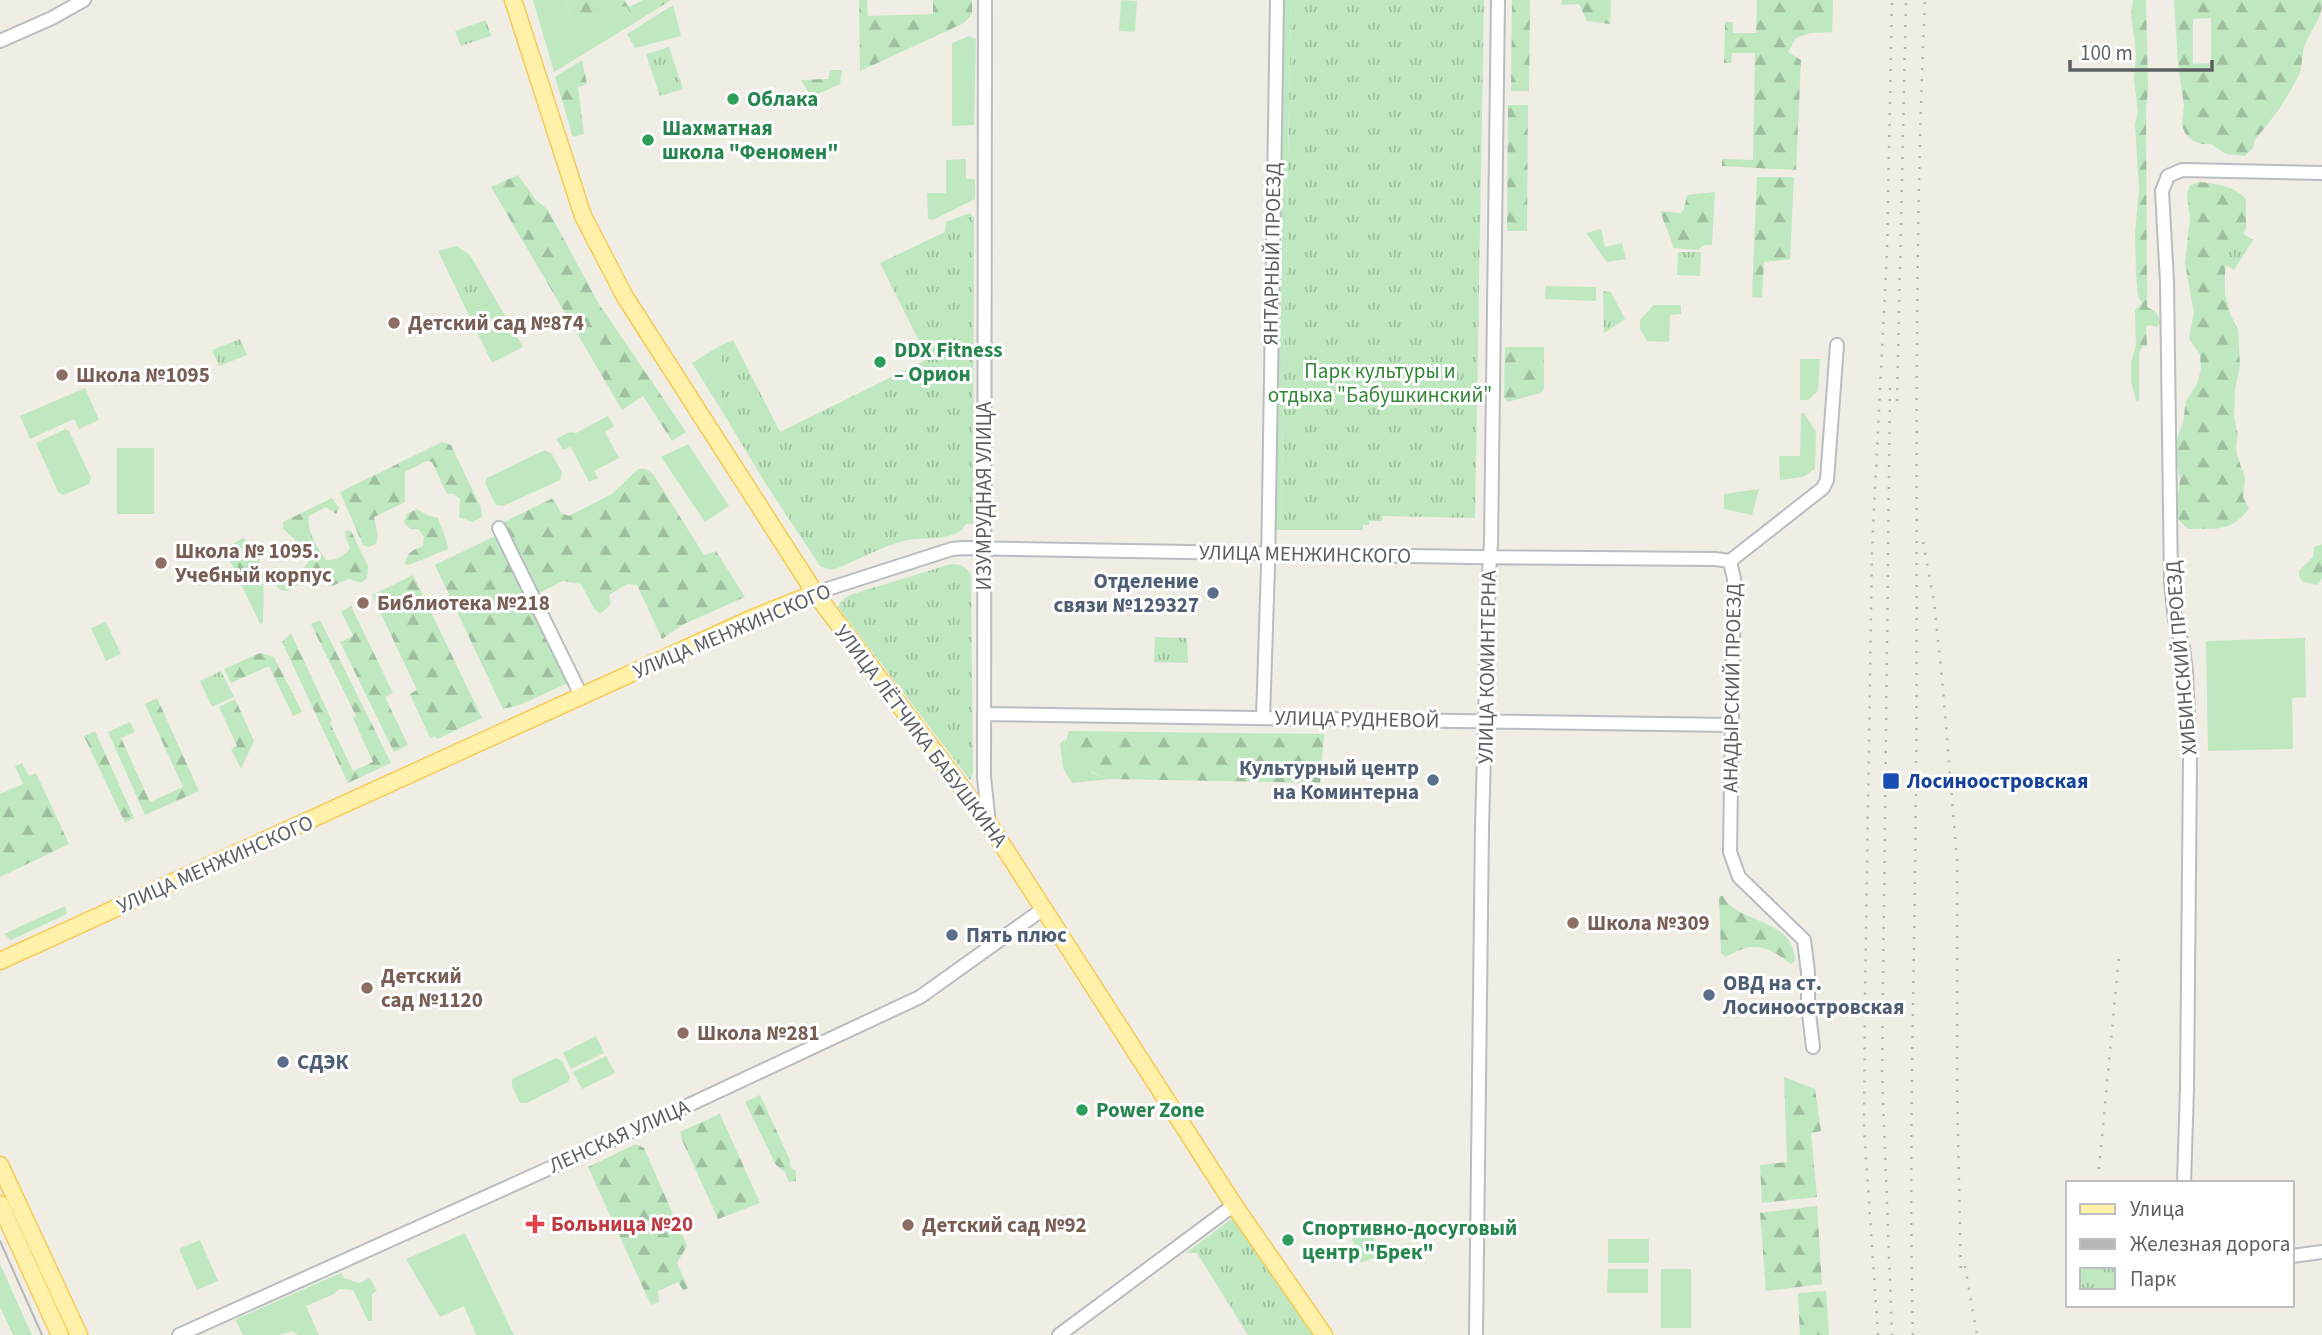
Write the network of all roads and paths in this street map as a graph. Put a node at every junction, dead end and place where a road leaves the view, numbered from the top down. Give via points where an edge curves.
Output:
1 (84, 0) edge
2 (513, 0) edge
3 (985, 0) edge
4 (1277, 0) edge
5 (1498, 0) edge
6 (0, 41) edge
7 (2322, 173) edge
8 (1837, 345) dead end
9 (499, 528) dead end
10 (984, 549) junction
11 (1268, 553) junction
12 (1489, 557) junction
13 (1730, 561) junction
14 (815, 593) junction
15 (582, 697) junction
16 (984, 714) junction
17 (1263, 718) junction
18 (1486, 721) junction
19 (1730, 725) junction
20 (989, 824) junction
21 (1043, 909) junction
22 (0, 961) edge
23 (1813, 1047) dead end
24 (0, 1165) edge
25 (2184, 1181) edge
26 (0, 1204) edge
27 (1234, 1205) junction
28 (2322, 1252) edge
29 (2294, 1255) edge
30 (60, 1335) edge
31 (79, 1335) edge
32 (179, 1335) edge
33 (1059, 1335) edge
34 (1324, 1335) edge
35 (1476, 1335) edge

1 - 6 street
2 - 14 main road, УЛИЦА ЛЁТЧИКА БАБУШКИНА via 579,205 608,267
3 - 10 street, ИЗУМРУДНАЯ УЛИЦА
4 - 11 street, ЯНТАРНЫЙ ПРОЕЗД
5 - 12 street, УЛИЦА КОМИНТЕРНА
7 - 25 street, ХИБИНСКИЙ ПРОЕЗД via 2182,170 2168,176 2162,191 2171,583 2186,671 2190,760
8 - 13 street, АНАДЫРСКИЙ ПРОЕЗД via 1827,480 1823,488
9 - 15 street
10 - 11 street, УЛИЦА МЕНЖИНСКОГО
10 - 14 street, УЛИЦА МЕНЖИНСКОГО via 952,549
10 - 16 street, ИЗУМРУДНАЯ УЛИЦА
11 - 12 street, УЛИЦА МЕНЖИНСКОГО
11 - 17 street, ЯНТАРНЫЙ ПРОЕЗД
12 - 13 street, УЛИЦА МЕНЖИНСКОГО
12 - 18 street, УЛИЦА КОМИНТЕРНА
13 - 19 street, АНАДЫРСКИЙ ПРОЕЗД via 1734,579
14 - 15 main road, УЛИЦА МЕНЖИНСКОГО
14 - 20 main road, УЛИЦА ЛЁТЧИКА БАБУШКИНА
15 - 22 main road, УЛИЦА МЕНЖИНСКОГО
16 - 17 street, УЛИЦА РУДНЕВОЙ
16 - 20 street, ИЗУМРУДНАЯ УЛИЦА
17 - 18 street, УЛИЦА РУДНЕВОЙ
18 - 19 street, УЛИЦА РУДНЕВОЙ
18 - 35 street, УЛИЦА КОМИНТЕРНА
19 - 23 street, АНАДЫРСКИЙ ПРОЕЗД via 1730,852 1739,877 1806,945
20 - 21 main road, УЛИЦА ЛЁТЧИКА БАБУШКИНА
21 - 27 main road, УЛИЦА ЛЁТЧИКА БАБУШКИНА
21 - 32 street, ЛЕНСКАЯ УЛИЦА via 920,997
24 - 31 main road
26 - 30 main road
27 - 33 street
27 - 34 main road, УЛИЦА ЛЁТЧИКА БАБУШКИНА
28 - 29 street

